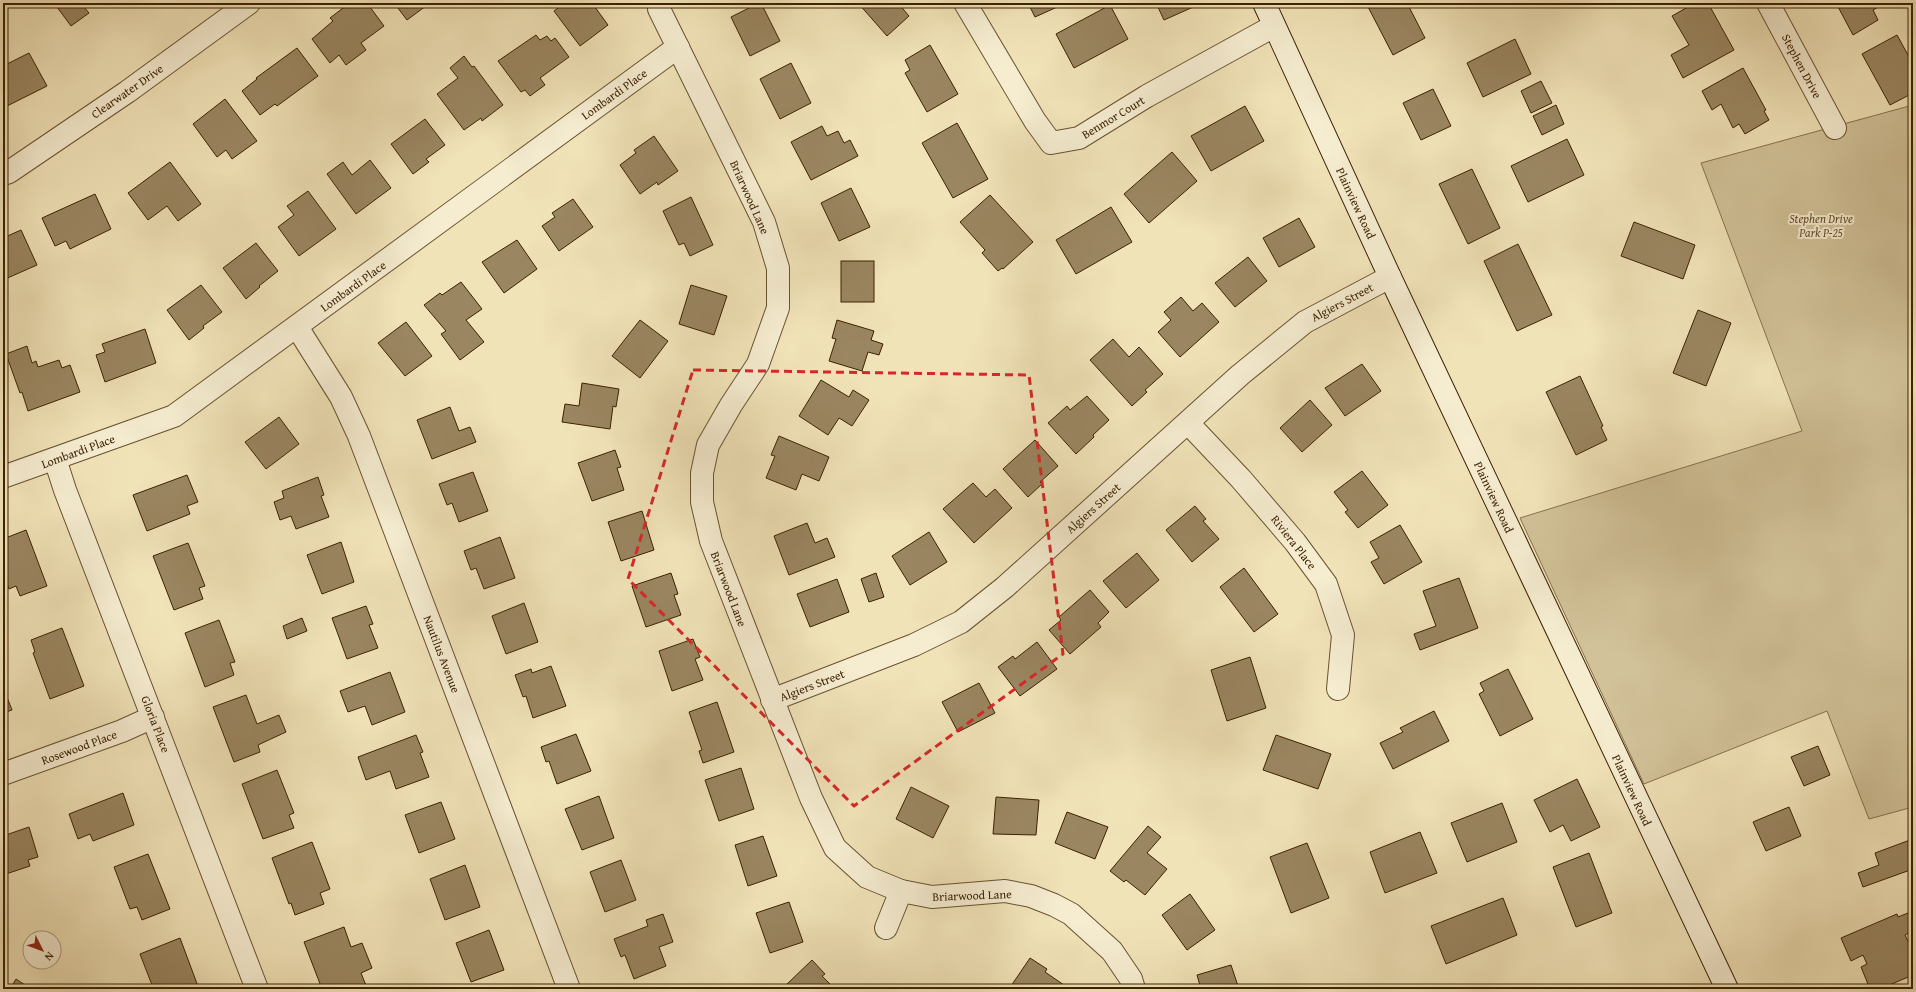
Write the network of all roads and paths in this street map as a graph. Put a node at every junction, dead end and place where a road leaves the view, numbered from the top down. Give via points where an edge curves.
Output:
1 (249, 3) edge
2 (659, 3) edge
3 (965, 3) edge
4 (1264, 3) edge
5 (1768, 3) edge
6 (1274, 26) junction
7 (678, 47) junction
8 (1835, 128) dead end
9 (3, 174) edge
10 (1390, 277) junction
11 (296, 327) junction
12 (1188, 423) junction
13 (55, 459) junction
14 (3, 477) edge
15 (1338, 689) dead end
16 (772, 700) junction
17 (153, 717) junction
18 (3, 774) edge
19 (900, 891) junction
20 (886, 928) dead end
21 (257, 989) edge
22 (569, 989) edge
23 (1134, 989) edge
24 (1727, 989) edge

1 - 9 street, Clearwater Drive via 127,92
2 - 7 street, Briarwood Lane via 659,9
3 - 6 street, Benmor Court via 1035,121 1051,143 1079,138 1147,96
4 - 6 street, Plainview Road
5 - 8 street, Stephen Drive
6 - 10 street, Plainview Road
7 - 11 street, Lombardi Place
7 - 16 street, Briarwood Lane via 764,222 778,268 778,308 758,364 708,445 702,474 702,502 711,541
10 - 12 street, Algiers Street via 1305,322 1240,375
10 - 24 street, Plainview Road
11 - 13 street, Lombardi Place via 174,416
11 - 22 street, Nautilus Avenue via 341,397 359,436
12 - 15 street, Riviera Place via 1296,542 1326,584 1343,634
12 - 16 street, Algiers Street via 1005,587 961,622 914,645
13 - 14 street, Lombardi Place
13 - 17 street, Gloria Place
16 - 19 street, Briarwood Lane via 811,798 835,848 867,877
17 - 18 street, Rosewood Place via 122,731
17 - 21 street, Gloria Place
19 - 20 street
19 - 23 street, Briarwood Lane via 932,897 1005,891 1031,896 1054,905 1071,914 1112,951 1131,979

